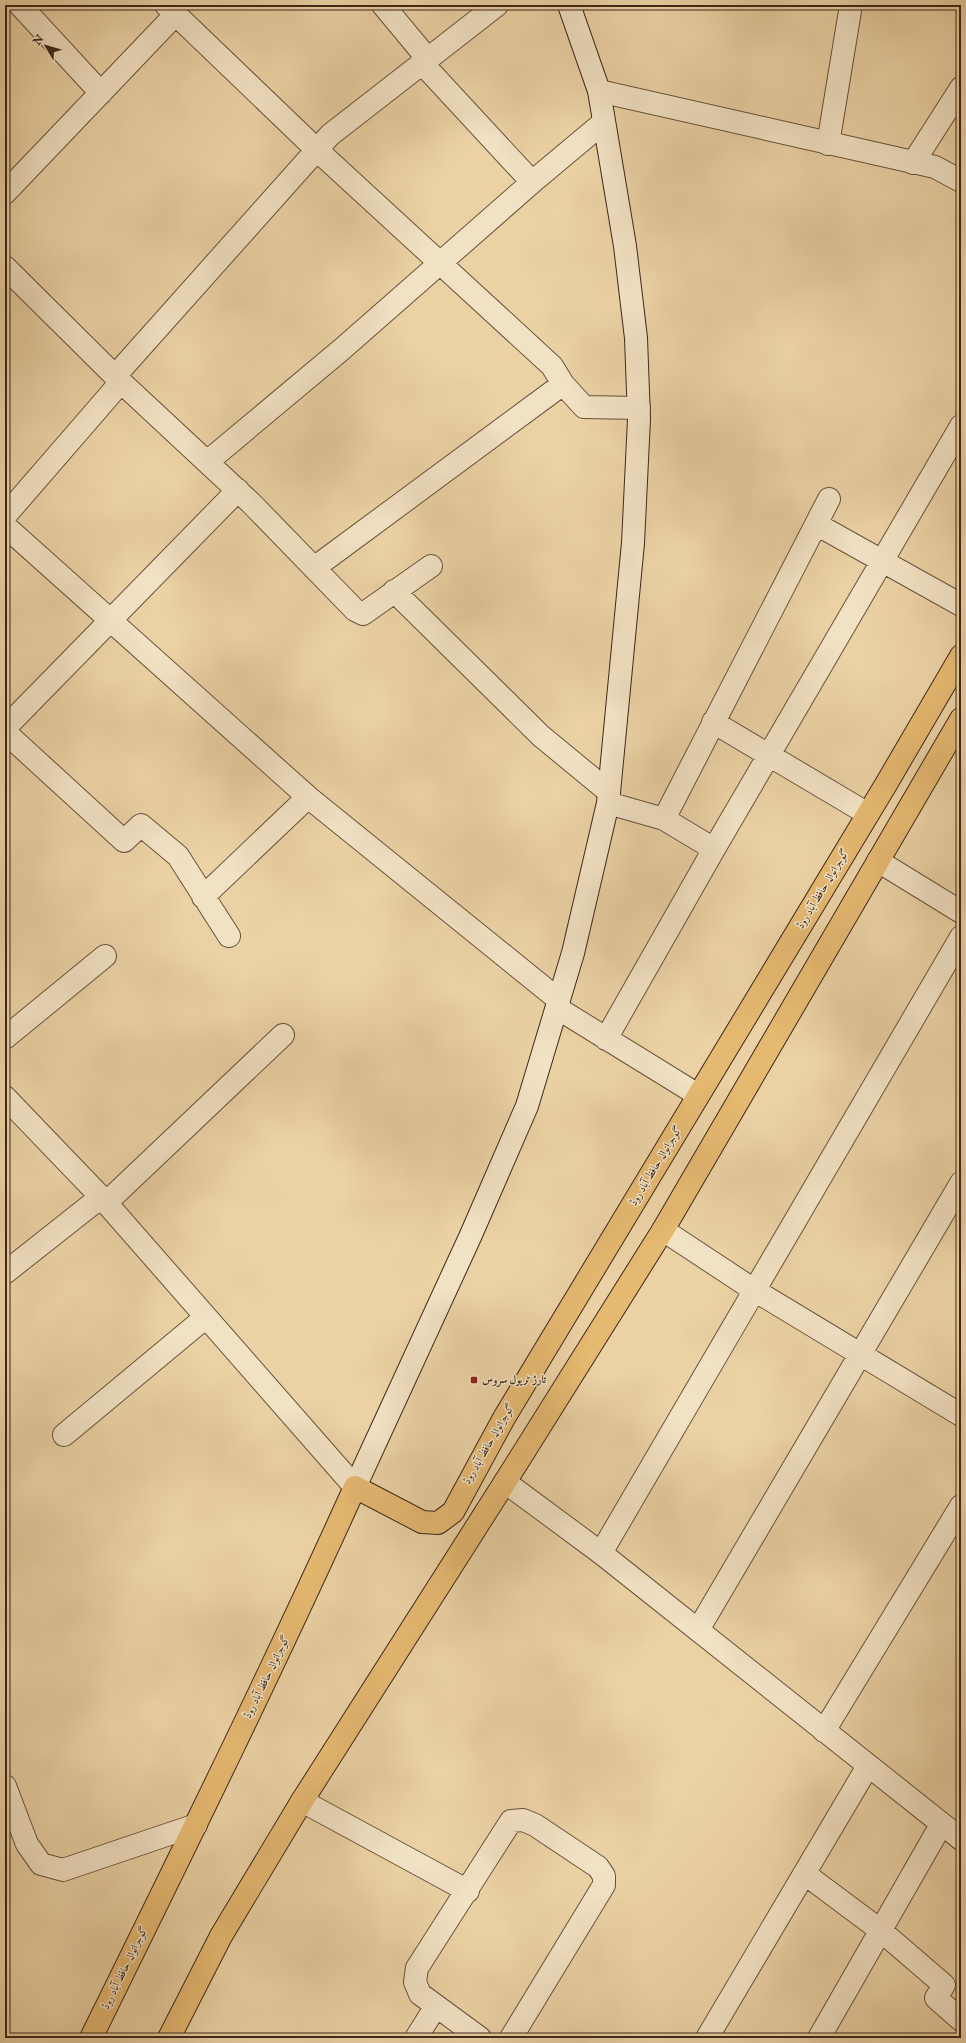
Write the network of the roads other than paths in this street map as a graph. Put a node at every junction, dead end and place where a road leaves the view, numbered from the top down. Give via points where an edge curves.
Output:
1 (20, 5) edge
2 (383, 5) edge
3 (497, 5) edge
4 (569, 5) edge
5 (851, 5) edge
6 (171, 10) edge
7 (424, 60) junction
8 (961, 88) edge
9 (599, 91) junction
10 (100, 93) junction
11 (604, 122) junction
12 (828, 144) junction
13 (317, 150) junction
14 (913, 163) junction
15 (961, 181) edge
16 (532, 182) junction
17 (5, 193) edge
18 (440, 263) junction
19 (5, 267) edge
20 (118, 379) junction
21 (563, 384) junction
22 (639, 408) junction
23 (961, 426) edge
24 (207, 462) junction
25 (238, 490) junction
26 (829, 499) dead end
27 (5, 516) edge
28 (816, 524) junction
29 (5, 526) edge
30 (883, 560) junction
31 (431, 566) dead end
32 (314, 568) junction
33 (394, 591) junction
34 (961, 605) edge
35 (110, 620) junction
36 (961, 656) edge
37 (961, 719) edge
38 (713, 722) junction
39 (5, 728) edge
40 (5, 732) edge
41 (770, 756) junction
42 (308, 797) junction
43 (608, 798) junction
44 (868, 814) junction
45 (664, 819) junction
46 (714, 849) junction
47 (878, 861) junction
48 (203, 897) junction
49 (961, 912) edge
50 (229, 936) dead end
51 (961, 937) edge
52 (106, 956) dead end
53 (558, 1004) junction
54 (283, 1035) dead end
55 (5, 1038) edge
56 (606, 1039) junction
57 (698, 1095) junction
58 (5, 1097) edge
59 (961, 1183) edge
60 (104, 1200) junction
61 (663, 1230) junction
62 (6, 1272) dead end
63 (754, 1290) junction
64 (206, 1317) junction
65 (861, 1354) junction
66 (961, 1415) edge
67 (64, 1435) dead end
68 (505, 1482) junction
69 (355, 1487) junction
70 (961, 1506) edge
71 (600, 1553) junction
72 (698, 1630) junction
73 (824, 1731) junction
74 (868, 1766) junction
75 (5, 1786) edge
76 (302, 1801) junction
77 (196, 1826) junction
78 (955, 1834) edge
79 (805, 1874) junction
80 (468, 1891) junction
81 (880, 1930) junction
82 (436, 2006) junction
83 (961, 2020) edge
84 (91, 2038) edge
85 (169, 2038) edge
86 (416, 2038) edge
87 (480, 2038) edge
88 (511, 2038) edge
89 (707, 2038) edge
90 (819, 2038) edge

1 - 10 street
2 - 7 street
3 - 7 street
4 - 9 street
5 - 12 street
6 - 10 street
6 - 13 street
7 - 13 street via 330,135
7 - 16 street
8 - 14 street
9 - 11 street
9 - 12 street
10 - 17 street
11 - 16 street
11 - 22 street via 626,246 636,338
12 - 14 street
13 - 18 street
13 - 20 street
14 - 15 street via 935,168
16 - 18 street
18 - 21 street via 552,366
18 - 24 street
19 - 20 street
20 - 24 street
20 - 27 street
21 - 22 street via 584,407
21 - 32 street
22 - 43 street via 633,543
23 - 30 street
24 - 25 street
25 - 32 street
25 - 35 street
26 - 28 street
28 - 30 street
28 - 38 street
29 - 35 street
30 - 34 street
30 - 41 street
31 - 33 street
32 - 33 street via 354,610 363,614
33 - 43 street via 541,736
35 - 39 street
35 - 42 street
36 - 44 main road, گوجرانوالہ حافظ آباد روڈ
37 - 47 main road
38 - 41 street
38 - 45 street
40 - 48 street via 124,841 141,825 178,856
41 - 44 street
41 - 46 street
42 - 48 street
42 - 53 street
43 - 45 street
43 - 53 street via 573,953
44 - 57 main road, گوجرانوالہ حافظ آباد روڈ
45 - 46 street
46 - 56 street
47 - 49 street
47 - 61 main road
48 - 50 street
51 - 63 street
52 - 55 street
53 - 56 street
53 - 69 street via 527,1106 470,1238
54 - 60 street
56 - 57 street
57 - 69 main road, گوجرانوالہ حافظ آباد روڈ via 504,1418 453,1512 438,1523 422,1522
58 - 60 street
59 - 65 street
60 - 62 street
60 - 64 street
61 - 63 street
61 - 68 main road
63 - 65 street
63 - 71 street
64 - 67 street
64 - 69 street
65 - 66 street
65 - 72 street
68 - 71 street
68 - 76 main road
69 - 77 main road, گوجرانوالہ حافظ آباد روڈ
70 - 73 street
71 - 72 street
72 - 73 street
73 - 74 street
74 - 78 street
74 - 79 street
75 - 77 street via 26,1844 41,1864 63,1870
76 - 80 street
76 - 85 main road via 221,1936
77 - 84 main road, گوجرانوالہ حافظ آباد روڈ
78 - 81 street
79 - 81 street
79 - 89 street
80 - 82 street via 417,1968 415,1982 420,1994
80 - 88 street via 512,1821 523,1820 535,1825 598,1867 604,1876 604,1885
81 - 83 street via 944,1985 936,1998
81 - 90 street
82 - 86 street
82 - 87 street

